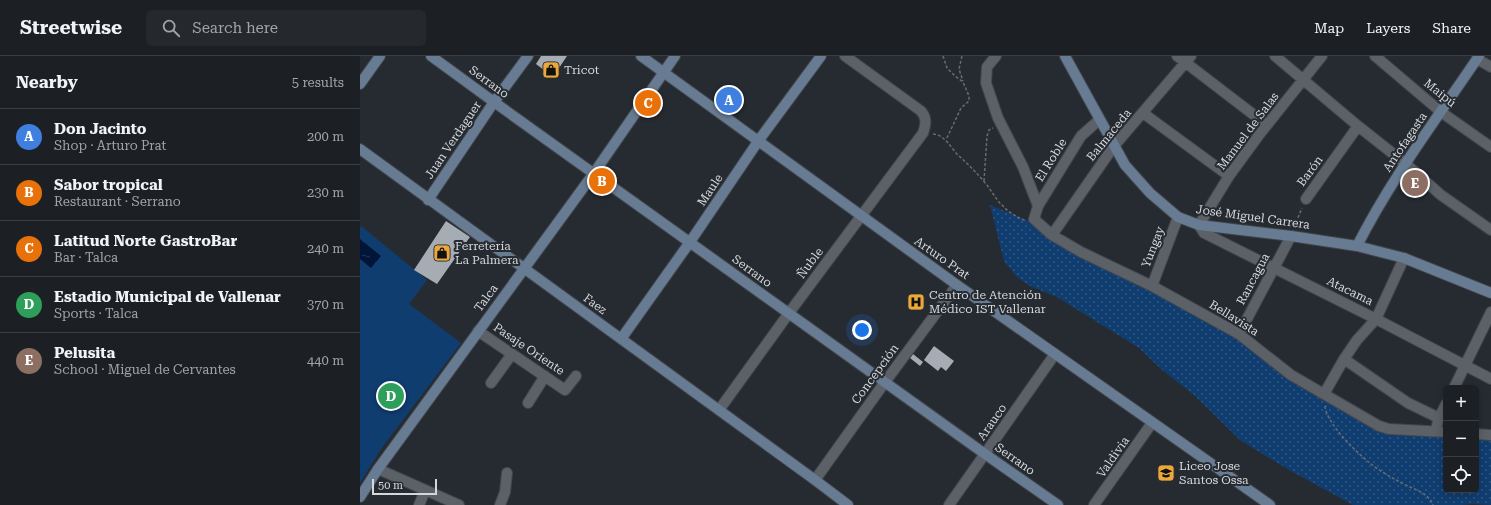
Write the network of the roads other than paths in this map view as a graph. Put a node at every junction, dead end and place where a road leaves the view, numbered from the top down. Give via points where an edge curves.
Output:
1 (380, 56) edge
2 (432, 56) edge
3 (528, 56) edge
4 (641, 56) edge
5 (675, 56) edge
6 (821, 56) edge
7 (845, 56) edge
8 (996, 56) edge
9 (1065, 56) edge
10 (1177, 56) edge
11 (1275, 56) edge
12 (1322, 56) edge
13 (1375, 56) edge
14 (1476, 57) edge
15 (1188, 59) edge
16 (1491, 67) edge
17 (663, 72) junction
18 (1303, 79) junction
19 (360, 84) edge
20 (494, 102) junction
21 (1441, 112) junction
22 (1143, 113) junction
23 (1099, 120) junction
24 (1267, 125) junction
25 (1358, 126) junction
26 (759, 140) junction
27 (1114, 146) junction
28 (1491, 147) edge
29 (360, 150) edge
30 (1406, 164) junction
31 (594, 173) junction
32 (1229, 176) junction
33 (1306, 199) road end
34 (428, 200) junction
35 (1038, 206) junction
36 (861, 216) junction
37 (1178, 217) junction
38 (1031, 221) joint
39 (1199, 225) junction
40 (1491, 230) edge
41 (1052, 235) junction
42 (1291, 236) junction
43 (690, 242) junction
44 (1358, 246) junction
45 (1404, 258) junction
46 (1273, 268) junction
47 (524, 269) junction
48 (957, 285) junction
49 (1152, 286) junction
50 (1491, 293) edge
51 (1491, 312) edge
52 (789, 313) junction
53 (1376, 319) junction
54 (478, 330) junction
55 (1239, 334) junction
56 (621, 339) junction
57 (512, 354) junction
58 (1055, 354) junction
59 (1344, 359) junction
60 (1465, 364) junction
61 (545, 376) junction
62 (576, 376) dead end
63 (1491, 379) edge
64 (885, 382) junction
65 (491, 383) dead end
66 (1455, 385) edge
67 (1324, 394) junction
68 (528, 403) dead end
69 (719, 410) junction
70 (1443, 410) edge
71 (1439, 418) junction
72 (1152, 423) junction
73 (1441, 431) edge
74 (1479, 434) edge
75 (1491, 435) edge
76 (985, 454) junction
77 (378, 469) junction
78 (507, 474) dead end
79 (816, 480) junction
80 (425, 491) junction
81 (360, 497) edge
82 (418, 505) edge
83 (459, 505) edge
84 (500, 505) edge
85 (848, 505) edge
86 (949, 505) edge
87 (1058, 505) edge
88 (1094, 505) edge
89 (1270, 505) edge

1 - 19 main road
2 - 20 main road, Serrano
3 - 20 main road, Juan Verdaguer
4 - 17 main road, Arturo Prat
5 - 17 main road, Talca
6 - 26 main road, Maule
7 - 36 street, Ñuble via 921,111 926,126
8 - 35 street via 987,67 986,83 998,118
9 - 23 main road, José Miguel Carrera
10 - 15 street
11 - 18 street
12 - 18 street, Manuel de Salas
13 - 21 street, Maipú
14 - 16 street
14 - 21 main road, Antofagasta
15 - 22 street, Balmaceda
15 - 24 street
17 - 26 main road, Arturo Prat
17 - 31 main road, Talca
18 - 24 street, Manuel de Salas
18 - 25 street
20 - 31 main road, Serrano
20 - 34 main road, Juan Verdaguer
21 - 28 street, Maipú
21 - 30 main road, Antofagasta
22 - 27 street, Balmaceda
22 - 32 street
23 - 27 main road, José Miguel Carrera
23 - 35 street, El Roble via 1081,136
24 - 32 street, Manuel de Salas
25 - 30 street
25 - 33 street, Barón
26 - 36 main road, Arturo Prat
26 - 43 main road, Maule
27 - 37 main road, José Miguel Carrera via 1125,165 1150,193
27 - 41 street, Balmaceda
29 - 34 main road, Faez
30 - 40 street via 1441,195
30 - 44 main road, Antofagasta via 1372,216
31 - 43 main road, Serrano
31 - 47 main road, Talca
32 - 39 street, Manuel de Salas
34 - 47 main road, Faez
35 - 38 street, El Roble
36 - 48 main road, Arturo Prat
36 - 52 street, Ñuble
37 - 39 main road, José Miguel Carrera
37 - 49 street, Yungay
38 - 41 street, Bellavista
39 - 42 main road, José Miguel Carrera
39 - 46 street, Atacama via 1204,233
41 - 49 street, Bellavista
42 - 44 main road, José Miguel Carrera
42 - 46 street, Rancagua
43 - 52 main road, Serrano
43 - 56 main road, Maule
44 - 45 main road, José Miguel Carrera
45 - 50 main road, José Miguel Carrera
45 - 53 street
46 - 53 street, Atacama
46 - 55 street, Rancagua
47 - 54 main road, Talca
47 - 56 main road, Faez
48 - 58 main road, Arturo Prat
48 - 64 street, Concepción
49 - 55 street, Bellavista
51 - 60 street
52 - 64 main road, Serrano
52 - 69 street, Ñuble
53 - 59 street
53 - 60 street, Atacama
54 - 57 street, Pasaje Oriente
54 - 77 main road, Talca
55 - 67 street, Bellavista via 1291,375
56 - 69 main road, Faez
57 - 61 street, Pasaje Oriente
57 - 65 street
58 - 72 main road, Arturo Prat
58 - 76 street, Arauco
59 - 67 street
59 - 71 street via 1408,403
60 - 63 street, Atacama
60 - 66 street
61 - 62 street, Pasaje Oriente via 565,390
61 - 68 street
64 - 76 main road, Serrano
64 - 79 street, Concepción
67 - 73 street, Bellavista via 1379,426 1389,429
69 - 79 main road, Faez
70 - 71 street
71 - 73 street
72 - 88 street, Valdivia
72 - 89 main road, Arturo Prat
74 - 75 street
76 - 86 street, Arauco
76 - 87 main road, Serrano
77 - 80 street
77 - 81 main road, Talca
78 - 84 street via 505,492
79 - 85 main road, Faez
80 - 82 street
80 - 83 street

